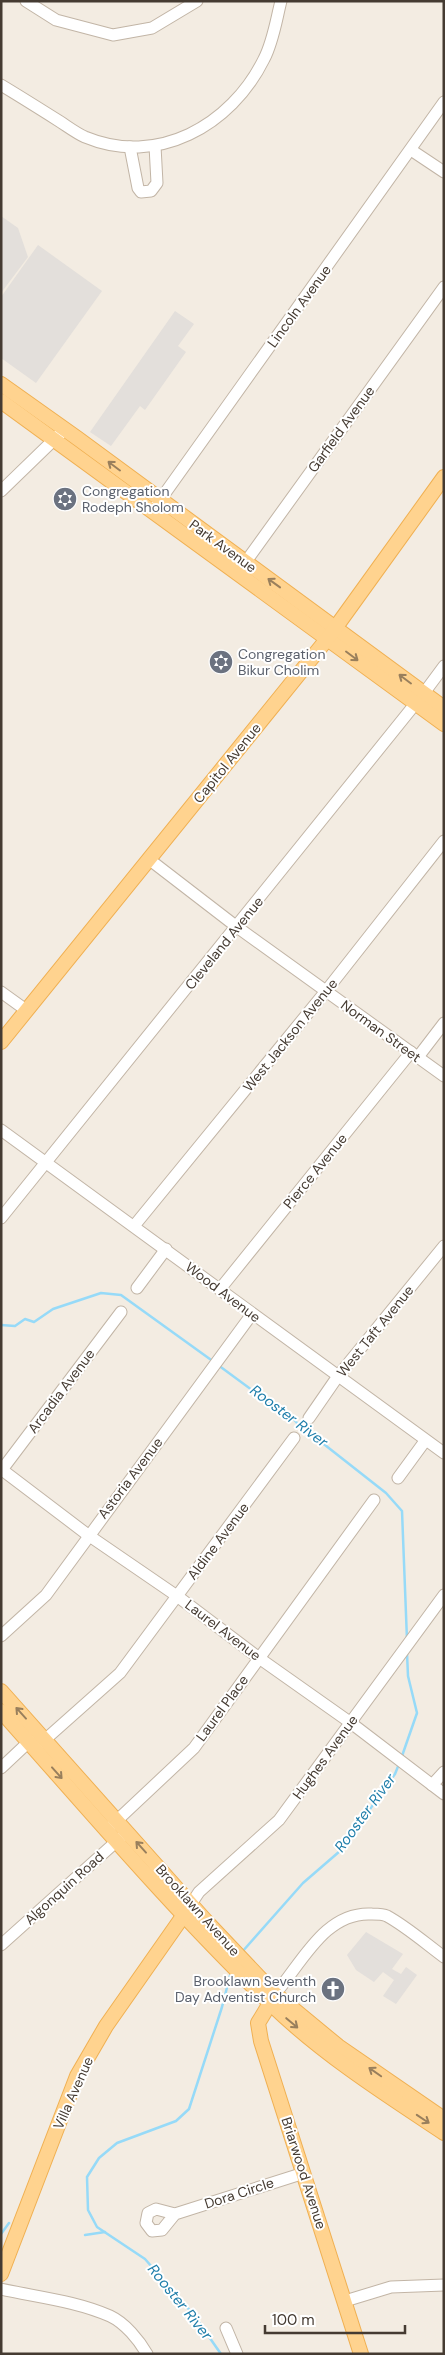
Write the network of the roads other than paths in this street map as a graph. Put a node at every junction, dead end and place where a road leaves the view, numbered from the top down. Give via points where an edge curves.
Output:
1 (197, 1) edge
2 (281, 1) edge
3 (28, 2) edge
4 (1, 85) edge
5 (444, 102) edge
6 (155, 146) junction
7 (130, 147) junction
8 (411, 150) junction
9 (444, 172) edge
10 (444, 287) edge
11 (1, 384) edge
12 (1, 401) edge
13 (65, 429) junction
14 (54, 441) junction
15 (444, 477) edge
16 (1, 491) edge
17 (157, 505) junction
18 (242, 567) junction
19 (332, 633) junction
20 (444, 666) edge
21 (420, 699) junction
22 (444, 708) edge
23 (444, 724) edge
24 (444, 841) edge
25 (150, 860) junction
26 (237, 927) junction
27 (326, 991) junction
28 (1, 992) edge
29 (26, 1010) junction
30 (444, 1023) edge
31 (1, 1042) edge
32 (414, 1055) junction
33 (444, 1076) edge
34 (1, 1130) edge
35 (44, 1163) junction
36 (1, 1218) edge
37 (134, 1226) junction
38 (444, 1246) edge
39 (166, 1250) junction
40 (137, 1288) dead end
41 (220, 1289) junction
42 (121, 1312) dead end
43 (252, 1314) junction
44 (338, 1376) junction
45 (308, 1418) dead end
46 (294, 1438) dead end
47 (425, 1441) junction
48 (444, 1453) edge
49 (2, 1470) edge
50 (398, 1478) dead end
51 (374, 1500) dead end
52 (88, 1535) junction
53 (177, 1596) junction
54 (444, 1596) edge
55 (1, 1636) edge
56 (259, 1658) junction
57 (1, 1691) edge
58 (1, 1711) edge
59 (351, 1723) junction
60 (37, 1741) junction
61 (1, 1768) edge
62 (444, 1772) edge
63 (432, 1785) junction
64 (444, 1794) edge
65 (112, 1825) junction
66 (122, 1836) junction
67 (188, 1909) junction
68 (1, 1945) edge
69 (444, 1957) edge
70 (272, 1998) junction
71 (444, 2119) edge
72 (444, 2133) edge
73 (304, 2173) junction
74 (174, 2214) dead end
75 (1, 2274) edge
76 (444, 2285) edge
77 (1, 2289) edge
78 (345, 2301) junction
79 (226, 2328) dead end
80 (147, 2354) edge
81 (237, 2354) edge
82 (361, 2354) edge

1 - 3 street via 152,28 113,35 56,20
2 - 6 street via 265,58 251,82 226,109 201,129 168,144
4 - 7 street via 85,137
5 - 8 street, Lincoln Avenue
6 - 7 street
6 - 7 street via 157,183 151,191 141,192
8 - 9 street
8 - 17 street, Lincoln Avenue
10 - 18 street, Garfield Avenue
11 - 13 main road, Park Avenue
12 - 14 main road, Park Avenue
13 - 14 street
17 -> 13 main road, Park Avenue
14 - 16 street
14 - 17 main road, Park Avenue
15 - 19 main road, Capitol Avenue
17 - 18 main road, Park Avenue
18 - 19 main road, Park Avenue
19 - 21 main road, Park Avenue
19 - 25 main road, Capitol Avenue
20 - 21 street, Cleveland Avenue
21 - 22 main road, Park Avenue
21 - 23 main road, Park Avenue
21 - 26 street, Cleveland Avenue
24 - 27 street, West Jackson Avenue
25 - 26 street, Norman Street
25 - 29 main road, Capitol Avenue
26 - 27 street, Norman Street
26 - 35 street, Cleveland Avenue
27 - 32 street, Norman Street
27 - 37 street, West Jackson Avenue
28 - 29 street
29 - 31 main road, Capitol Avenue
30 - 32 street, Pierce Avenue
32 - 33 street, Norman Street
32 - 41 street, Pierce Avenue
34 - 35 street, Wood Avenue
35 - 36 street, Cleveland Avenue
35 - 37 street, Wood Avenue
37 - 39 street, Wood Avenue
38 - 44 street, West Taft Avenue
39 - 40 street
39 - 41 street, Wood Avenue
41 - 43 street, Wood Avenue
42 - 49 street, Arcadia Avenue
43 - 44 street, Wood Avenue
43 - 52 street, Astoria Avenue
44 - 45 street, West Taft Avenue
44 - 47 street, Wood Avenue
46 - 53 street, Aldine Avenue
47 - 48 street, Wood Avenue
47 - 50 street
49 - 52 street, Laurel Avenue
51 - 56 street, Laurel Place
52 - 53 street, Laurel Avenue
52 - 55 street, Astoria Avenue via 46,1595
53 - 56 street, Laurel Avenue
53 - 60 street, Aldine Avenue via 120,1673
54 - 59 street, Hughes Avenue
56 - 59 street, Laurel Avenue
56 - 65 street, Laurel Place via 194,1748
60 -> 57 main road, Brooklawn Avenue
58 - 60 main road, Brooklawn Avenue
59 - 63 street, Laurel Avenue
59 - 67 street, Hughes Avenue via 279,1820 199,1892
60 - 61 street, Aldine Avenue
60 - 65 main road, Brooklawn Avenue
62 - 63 street
63 - 64 street, Laurel Avenue
65 - 66 main road, Brooklawn Avenue
66 - 67 main road, Brooklawn Avenue
66 - 68 street, Algonquin Road
67 - 70 main road, Brooklawn Avenue
67 - 75 main road, Villa Avenue via 111,2019 77,2076
69 - 70 street via 386,1915 366,1913 351,1916 324,1931
71 -> 70 main road, Brooklawn Avenue
70 -> 72 main road, Brooklawn Avenue via 334,2057
70 - 73 main road, Briarwood Avenue via 258,2023 261,2041
73 - 74 street, Dora Circle
73 - 78 main road, Briarwood Avenue
76 - 78 street via 391,2287
77 - 80 street via 111,2316 139,2340
78 - 82 main road, Briarwood Avenue
79 - 81 street

